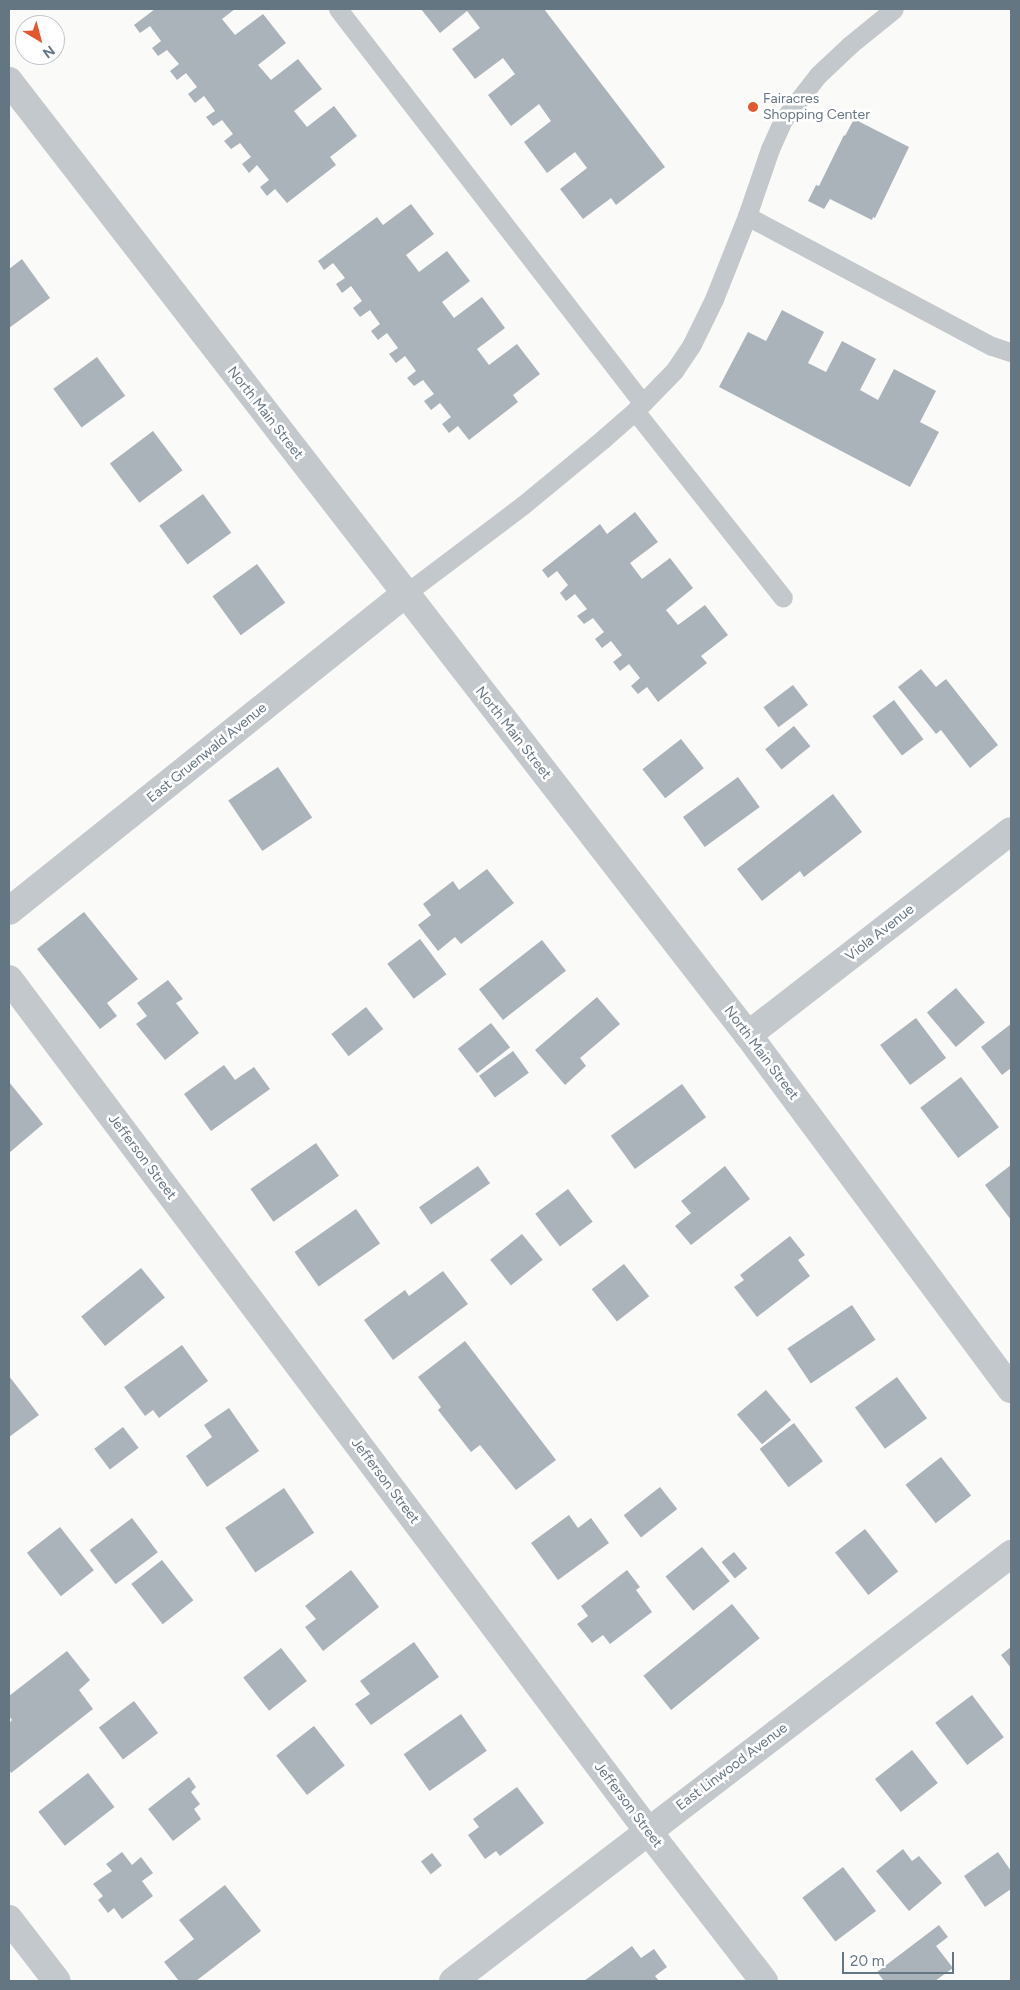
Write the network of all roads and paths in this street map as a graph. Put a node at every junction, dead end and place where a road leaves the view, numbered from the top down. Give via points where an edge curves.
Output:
1 (338, 9) edge
2 (894, 9) edge
3 (9, 81) edge
4 (747, 216) junction
5 (1011, 352) edge
6 (638, 407) junction
7 (405, 594) junction
8 (783, 598) dead end
9 (1011, 831) edge
10 (9, 911) edge
11 (9, 979) edge
12 (748, 1035) junction
13 (1011, 1389) edge
14 (1011, 1554) edge
15 (648, 1831) junction
16 (9, 1919) edge
17 (57, 1981) edge
18 (453, 1981) edge
19 (764, 1981) edge

1 - 6 lane
2 - 4 lane via 818,75 783,120
3 - 7 street, North Main Street
4 - 5 lane via 992,346
4 - 6 lane via 692,344 674,371
6 - 7 lane via 523,505
6 - 8 lane
7 - 10 street, East Gruenwald Avenue
7 - 12 street, North Main Street
9 - 12 street, Viola Avenue
11 - 15 street, Jefferson Street
12 - 13 street, North Main Street
14 - 15 street, East Linwood Avenue
15 - 18 street, East Linwood Avenue
15 - 19 street, Jefferson Street
16 - 17 street

